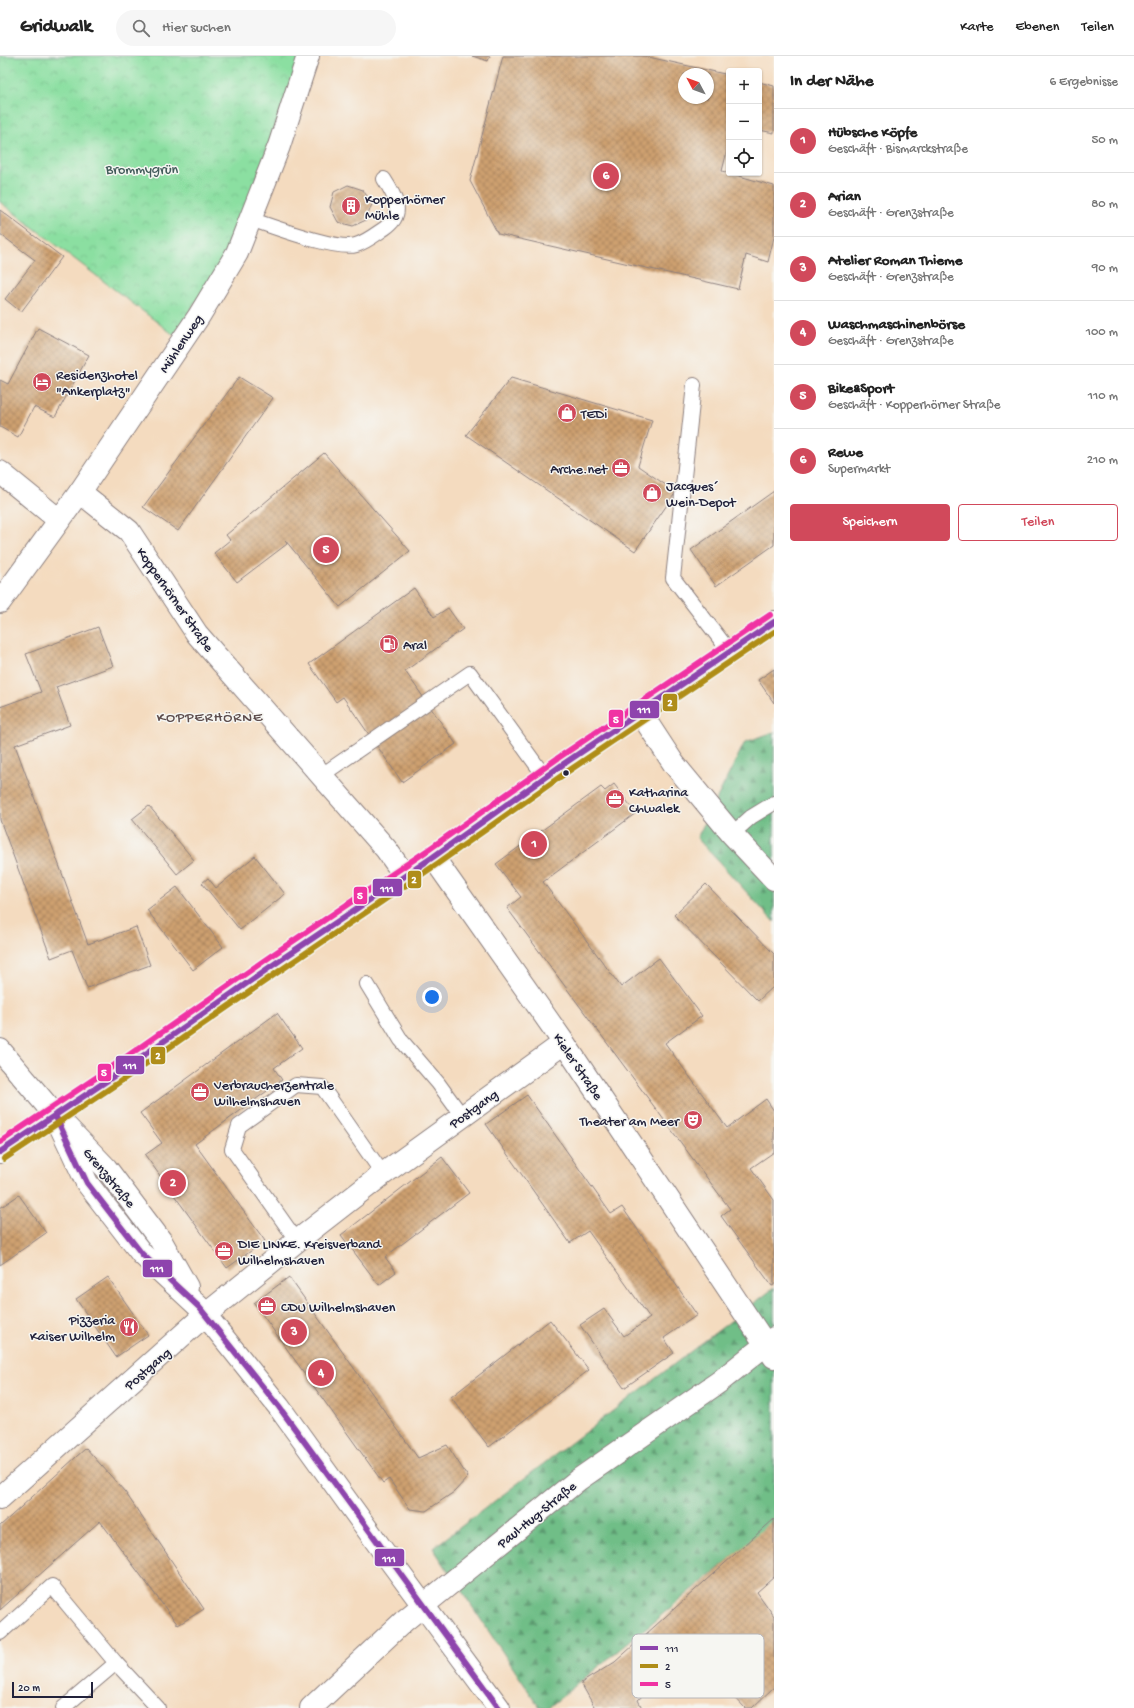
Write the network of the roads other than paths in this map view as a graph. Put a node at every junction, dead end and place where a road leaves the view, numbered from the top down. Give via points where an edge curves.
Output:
1 (308, 56) edge
2 (384, 179) dead end
3 (250, 219) junction
4 (694, 386) dead end
5 (0, 472) edge
6 (80, 492) junction
7 (59, 520) junction
8 (0, 602) edge
9 (774, 622) edge
10 (730, 652) junction
11 (640, 712) junction
12 (322, 775) junction
13 (545, 777) junction
14 (774, 803) edge
15 (732, 834) junction
16 (433, 858) junction
17 (405, 876) junction
18 (774, 879) edge
19 (367, 984) dead end
20 (564, 1044) junction
21 (0, 1050) edge
22 (55, 1115) junction
23 (462, 1116) junction
24 (0, 1152) edge
25 (383, 1174) junction
26 (297, 1240) junction
27 (202, 1311) junction
28 (772, 1347) edge
29 (0, 1498) edge
30 (424, 1605) junction
31 (0, 1633) edge
32 (116, 1663) junction
33 (63, 1708) edge
34 (158, 1708) edge
35 (311, 1708) edge
36 (499, 1708) edge

1 - 3 street, Mühlenweg via 279,146
2 - 3 lane via 395,197 396,216 393,223 355,245 335,246
3 - 6 street, Mühlenweg via 237,253 199,316
4 - 10 lane via 673,578
5 - 7 street
6 - 7 street, Mühlenweg
6 - 12 street, Kopperhörner Straße via 129,531 197,634
7 - 8 street, Mühlenweg
9 - 10 street
10 - 11 street
11 - 13 street
11 - 15 street via 674,764
12 - 13 lane via 470,672
12 - 17 street, Kopperhörner Straße via 386,849
13 - 16 street
14 - 15 lane via 751,817
15 - 18 street
16 - 17 street
16 - 20 street, Kieler Straße
17 - 22 street
19 - 23 lane via 401,1040
20 - 23 street, Postgang
20 - 28 street, Kieler Straße
21 - 22 street, Grenzstraße
22 - 24 street
22 - 27 street, Grenzstraße via 87,1183 142,1254
23 - 25 street, Postgang
25 - 26 street, Postgang
25 - 26 lane via 322,1087 296,1085 239,1126 232,1149
26 - 27 street, Postgang
27 - 29 street, Postgang
27 - 30 street, Grenzstraße via 279,1407
28 - 30 street, Paul-Hug-Straße via 578,1480
30 - 35 street, Paul-Hug-Straße
30 - 36 street, Grenzstraße
31 - 32 lane via 52,1586
32 - 33 lane
32 - 34 lane

